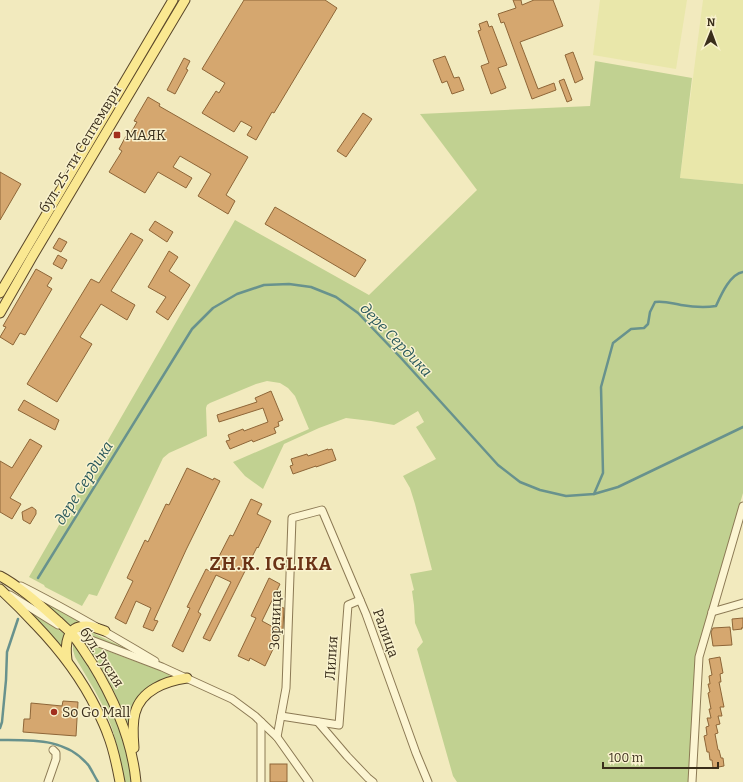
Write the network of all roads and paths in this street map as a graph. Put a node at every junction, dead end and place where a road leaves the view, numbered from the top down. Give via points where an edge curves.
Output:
1 (173, 0) edge
2 (186, 0) edge
3 (0, 293) edge
4 (0, 313) edge
5 (743, 506) edge
6 (306, 514) joint
7 (3, 578) edge
8 (0, 589) edge
9 (360, 600) junction
10 (743, 603) edge
11 (712, 612) junction
12 (105, 631) junction
13 (70, 632) junction
14 (67, 660) junction
15 (187, 678) junction
16 (281, 716) junction
17 (261, 722) junction
18 (318, 722) junction
19 (277, 737) junction
20 (53, 750) dead end
21 (135, 771) junction
22 (48, 782) edge
23 (120, 782) edge
24 (136, 782) edge
25 (261, 782) edge
26 (309, 782) edge
27 (373, 782) edge
28 (428, 782) edge
29 (692, 782) edge

1 - 3 main road, бул. 25-ти Септември
2 - 4 main road, бул. 25-ти Септември
5 - 11 street
6 - 9 street, Ралица via 322,510
6 - 16 street, Зорница via 292,518 286,688
7 - 12 street
7 - 13 main road, бул. Русия via 39,603
8 - 13 street
8 - 14 main road
9 - 18 street, Лилия via 348,605 339,725
9 - 28 street, Ралица
10 - 11 street
11 - 29 street via 699,657
12 - 13 main road via 82,626
12 - 15 street
13 - 14 main road via 67,641
13 - 15 street
13 - 21 main road, бул. Русия via 100,676 112,700 123,726
14 - 23 main road via 86,688 104,724
15 - 17 street via 232,699
15 - 21 main road via 174,680 151,690 138,703 133,731
16 - 18 street
16 - 19 street, Зорница
17 - 19 street
17 - 25 street
18 - 27 street
19 - 26 street
20 - 22 street via 56,759
21 - 24 main road, бул. Русия

